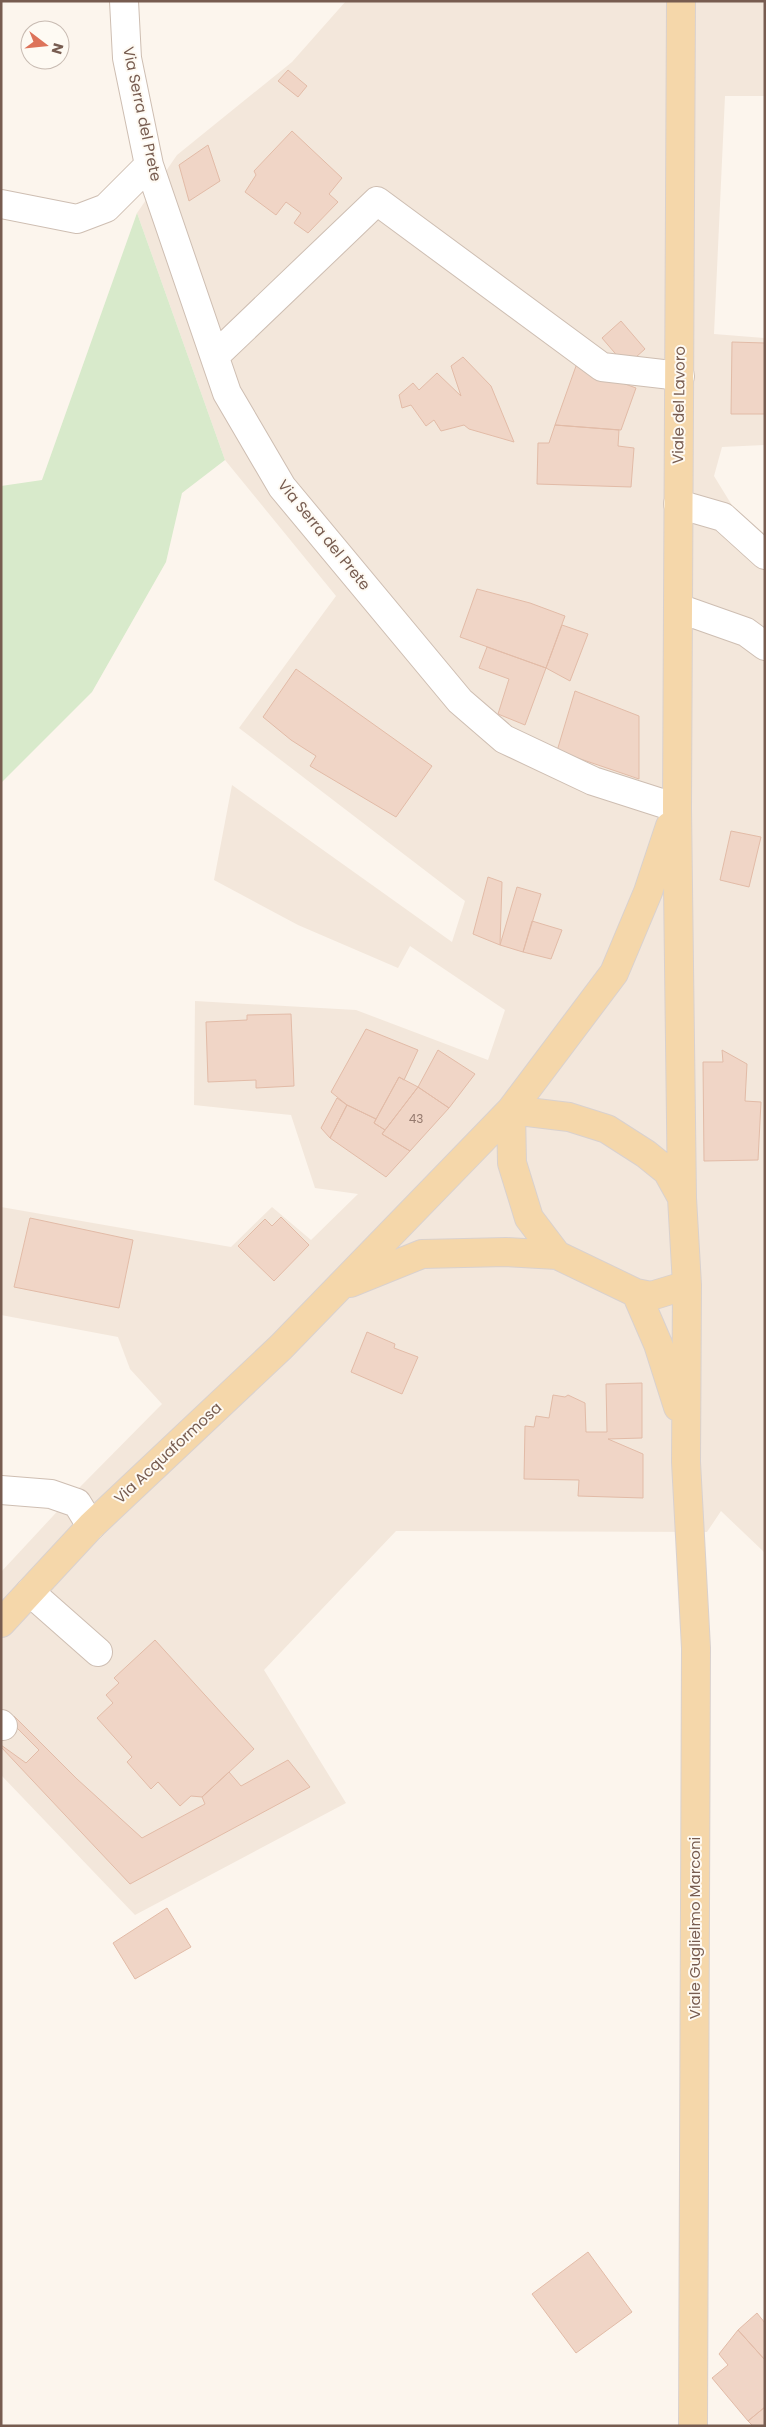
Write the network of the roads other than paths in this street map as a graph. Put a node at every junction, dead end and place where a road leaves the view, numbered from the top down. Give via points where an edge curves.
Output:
1 (124, 1) edge
2 (681, 1) edge
3 (149, 165) junction
4 (1, 204) edge
5 (215, 356) junction
6 (680, 376) junction
7 (678, 504) junction
8 (765, 555) edge
9 (678, 608) junction
10 (765, 646) edge
11 (676, 808) junction
12 (511, 1110) junction
13 (682, 1198) junction
14 (557, 1255) junction
15 (687, 1285) junction
16 (339, 1288) junction
17 (636, 1293) junction
18 (685, 1430) junction
19 (1, 1490) edge
20 (90, 1526) junction
21 (30, 1592) junction
22 (1, 1622) edge
23 (98, 1652) dead end
24 (693, 2426) edge

1 - 3 street, Via Serra del Prete via 128,58
2 - 6 main road, Viale del Lavoro
3 - 4 street via 106,208 77,219
3 - 5 street, Via Serra del Prete
5 - 6 street via 377,201 602,367
5 - 11 street, Via Serra del Prete via 226,393 282,487 460,701 504,739 593,781
6 - 7 main road, Viale del Lavoro
7 - 8 street via 723,517
7 - 9 main road, Viale del Lavoro
9 - 10 street via 746,632
9 - 11 main road, Viale del Lavoro
11 - 12 main road, Via Acquaformosa via 648,892 614,973
11 - 13 main road, Viale del Lavoro
12 - 13 main road via 569,1117 606,1129 666,1171
12 - 14 main road via 512,1163 529,1218
12 - 16 main road, Via Acquaformosa
13 - 15 main road, Viale del Lavoro
14 - 16 main road via 506,1252 422,1254
14 - 17 main road
15 - 17 main road via 651,1296
15 - 18 main road, Viale del Lavoro
16 - 20 main road, Via Acquaformosa via 281,1347
17 - 18 main road via 658,1344
18 - 24 main road, Viale Guglielmo Marconi via 696,1648
19 - 20 street via 51,1494 77,1503
20 - 21 main road, Via Acquaformosa
21 - 22 main road, Via Acquaformosa
21 - 23 street

